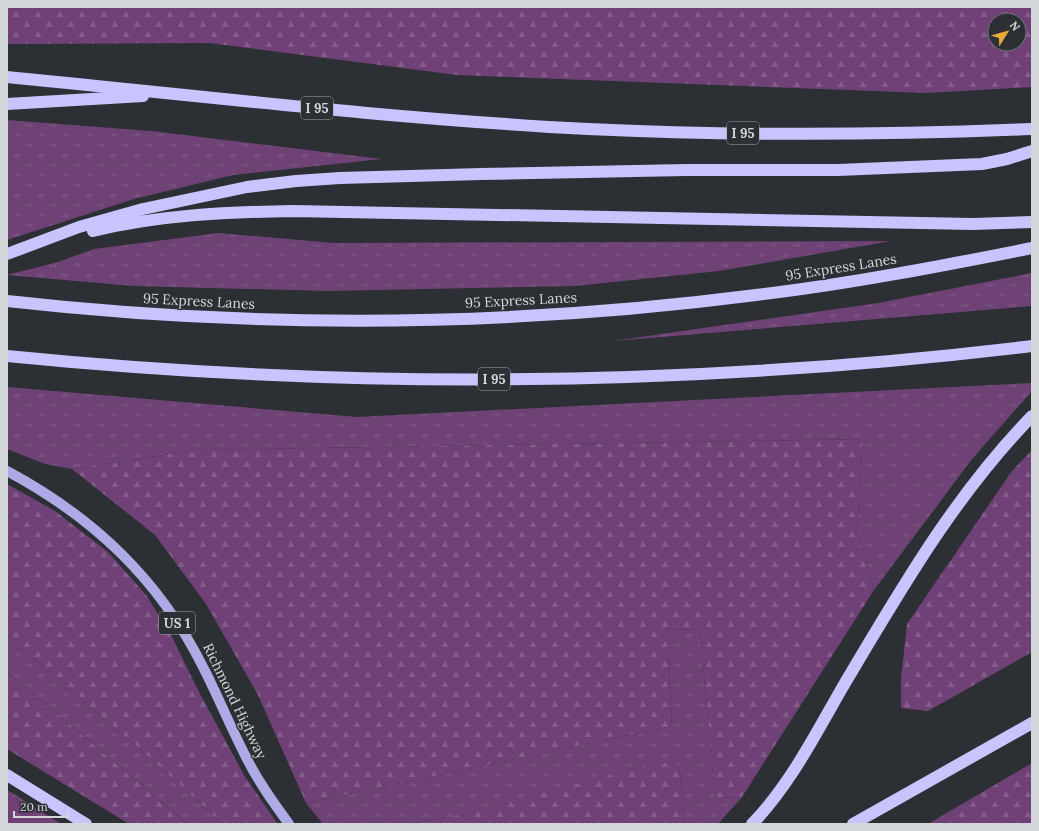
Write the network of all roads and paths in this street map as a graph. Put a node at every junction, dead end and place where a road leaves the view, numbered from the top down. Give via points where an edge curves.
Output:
1 (7, 77) edge
2 (180, 94) junction
3 (7, 104) edge
4 (1032, 129) edge
5 (1032, 151) edge
6 (1032, 222) edge
7 (1032, 248) edge
8 (10, 253) edge
9 (8, 301) edge
10 (1032, 346) edge
11 (7, 356) edge
12 (1032, 416) edge
13 (7, 471) edge
14 (1032, 723) edge
15 (7, 775) edge
16 (86, 824) edge
17 (289, 824) edge
18 (752, 824) edge
19 (853, 824) edge

1 - 2 highway, I 95
2 - 3 highway
2 - 4 highway, I 95 via 455,120 588,129 869,134
5 - 8 highway via 982,164 854,169 496,174 296,181 247,187 143,209 79,227
6 - 8 highway via 973,224 293,211 230,212 169,217 105,228
7 - 9 highway, 95 Express Lanes via 929,268 756,295 620,310 484,318 338,321 242,319 78,309
10 - 11 highway, I 95 via 810,368 542,379 257,375
12 - 18 highway via 960,499 935,535 796,766
13 - 17 main road, Richmond Highway / US 1 via 39,488 94,528 139,571 183,630 203,666 245,756
14 - 19 highway
15 - 16 highway

